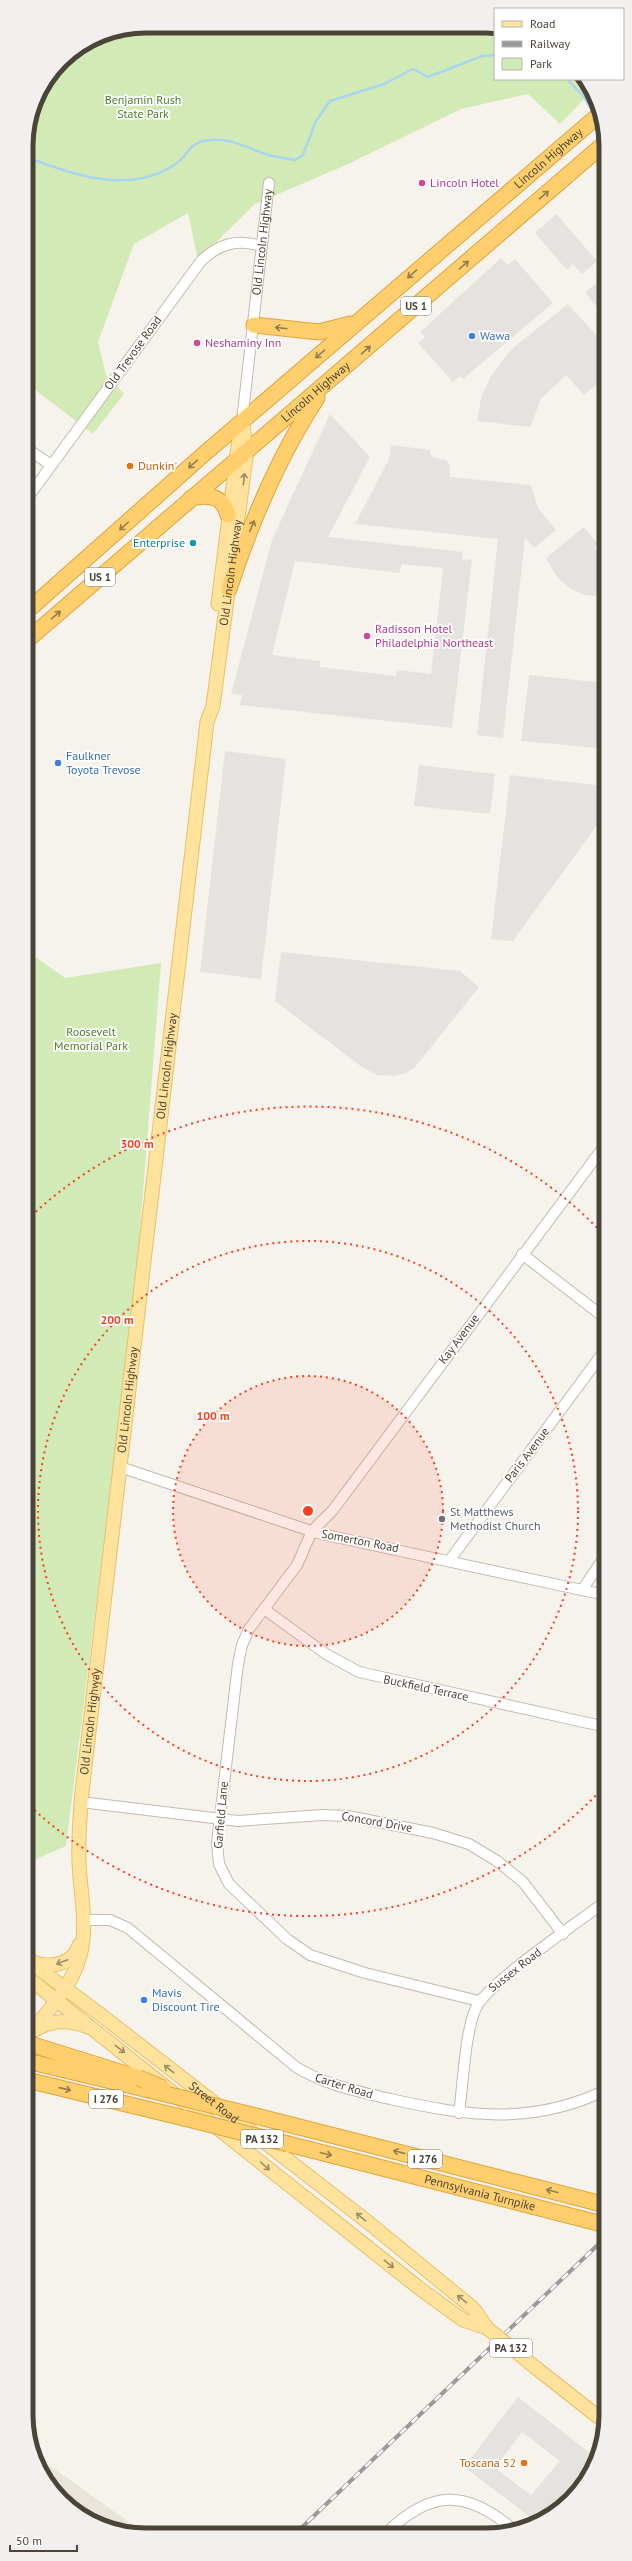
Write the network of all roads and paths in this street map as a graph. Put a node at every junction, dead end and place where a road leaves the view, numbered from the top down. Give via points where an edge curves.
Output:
1 (595, 118) edge
2 (599, 148) edge
3 (270, 183) dead end
4 (262, 246) junction
5 (360, 319) junction
6 (254, 325) junction
7 (326, 385) junction
8 (242, 421) junction
9 (247, 450) junction
10 (33, 453) edge
11 (235, 460) junction
12 (51, 465) junction
13 (33, 490) edge
14 (192, 498) junction
15 (228, 515) junction
16 (229, 589) junction
17 (33, 606) edge
18 (33, 635) edge
19 (207, 722) junction
20 (599, 1152) edge
21 (522, 1254) junction
22 (599, 1313) edge
23 (599, 1358) edge
24 (120, 1467) junction
25 (312, 1531) junction
26 (449, 1561) junction
27 (599, 1565) edge
28 (582, 1590) junction
29 (599, 1594) edge
30 (264, 1609) junction
31 (599, 1725) edge
32 (81, 1802) junction
33 (220, 1818) junction
34 (599, 1907) edge
35 (83, 1920) junction
36 (562, 1934) junction
37 (83, 1935) junction
38 (33, 1961) edge
39 (33, 1964) edge
40 (33, 1981) edge
41 (65, 1988) junction
42 (57, 1999) junction
43 (479, 2001) junction
44 (33, 2035) edge
45 (102, 2035) junction
46 (33, 2036) edge
47 (33, 2041) edge
48 (33, 2062) edge
49 (33, 2081) edge
50 (599, 2093) edge
51 (198, 2102) junction
52 (459, 2113) junction
53 (599, 2203) edge
54 (599, 2223) edge
55 (487, 2328) junction
56 (599, 2418) edge
57 (509, 2526) edge
58 (392, 2528) edge

1 -> 5 highway, Lincoln Highway / US 1
7 -> 2 highway, Lincoln Highway / US 1
3 - 4 street, Old Lincoln Highway
4 - 6 street, Old Lincoln Highway
4 - 12 street, Old Trevose Road via 243,242 228,243 202,261
5 -> 6 highway via 339,329 320,332
5 -> 8 highway, Lincoln Highway / US 1
6 - 8 street, Old Lincoln Highway
7 - 9 highway, Lincoln Highway / US 1
16 -> 7 highway via 278,466 301,423
8 - 9 main road, Old Lincoln Highway
8 - 11 main road, Old Lincoln Highway
8 -> 17 highway, Lincoln Highway / US 1
9 - 11 highway, Lincoln Highway / US 1
16 -> 9 main road, Old Lincoln Highway
10 - 12 street
11 - 14 highway, Lincoln Highway / US 1
11 - 15 main road, Old Lincoln Highway
12 - 13 street, Old Trevose Road
14 - 15 highway via 217,498 225,505
18 -> 14 highway, Lincoln Highway / US 1
15 - 19 main road, Old Lincoln Highway via 204,705
16 - 19 main road, Old Lincoln Highway via 213,706
19 - 24 main road, Old Lincoln Highway
20 - 21 street, Kay Avenue
21 - 22 street
21 - 25 street, Kay Avenue via 333,1510
23 - 26 street, Paris Avenue
24 - 25 street, Somerton Road
24 - 32 main road, Old Lincoln Highway
25 - 26 street, Somerton Road
25 - 30 street, Garfield Lane via 297,1565
26 - 28 street, Somerton Road
27 - 28 street
28 - 29 street, Somerton Road
30 - 31 street, Buckfield Terrace via 326,1654 359,1672
30 - 33 street, Garfield Lane via 249,1629 242,1645
32 - 33 street, Concord Drive
32 - 35 main road, Old Lincoln Highway via 78,1832
33 - 36 street, Concord Drive via 254,1822 322,1815 348,1816 460,1840 488,1854 519,1879 536,1897
33 - 43 street, Garfield Lane via 217,1853 224,1876 250,1906 298,1947 339,1965
34 - 36 street, Sussex Road
35 - 37 main road, Old Lincoln Highway
35 - 52 street, Carter Road via 110,1920 128,1928 312,2077 342,2088
36 - 43 street, Sussex Road
37 -> 38 main road via 77,1951 66,1961 49,1965
37 - 41 main road, Old Lincoln Highway via 80,1958
39 - 41 main road, Street Road / PA 132
40 - 42 main road, Street Road / PA 132
41 - 42 main road, Old Lincoln Highway
55 -> 41 main road, Street Road / PA 132 via 474,2309 369,2223
42 - 44 main road, Old Lincoln Highway
42 - 45 main road, Street Road / PA 132
43 - 52 street, Sussex Road via 471,2022
45 - 46 main road via 78,2023 64,2022 42,2025
45 -> 55 main road, Street Road / PA 132 via 419,2288 463,2320
47 - 51 highway, bridge via 139,2078
48 - 51 highway, Pennsylvania Turnpike / I 276, bridge
49 -> 54 highway, Pennsylvania Turnpike / I 276, bridge
50 - 52 street, Carter Road via 573,2103 534,2113 497,2116
53 -> 51 highway, Pennsylvania Turnpike / I 276, bridge
55 - 56 main road, Street Road / PA 132, bridge
57 - 58 street via 473,2503 442,2500 410,2511

